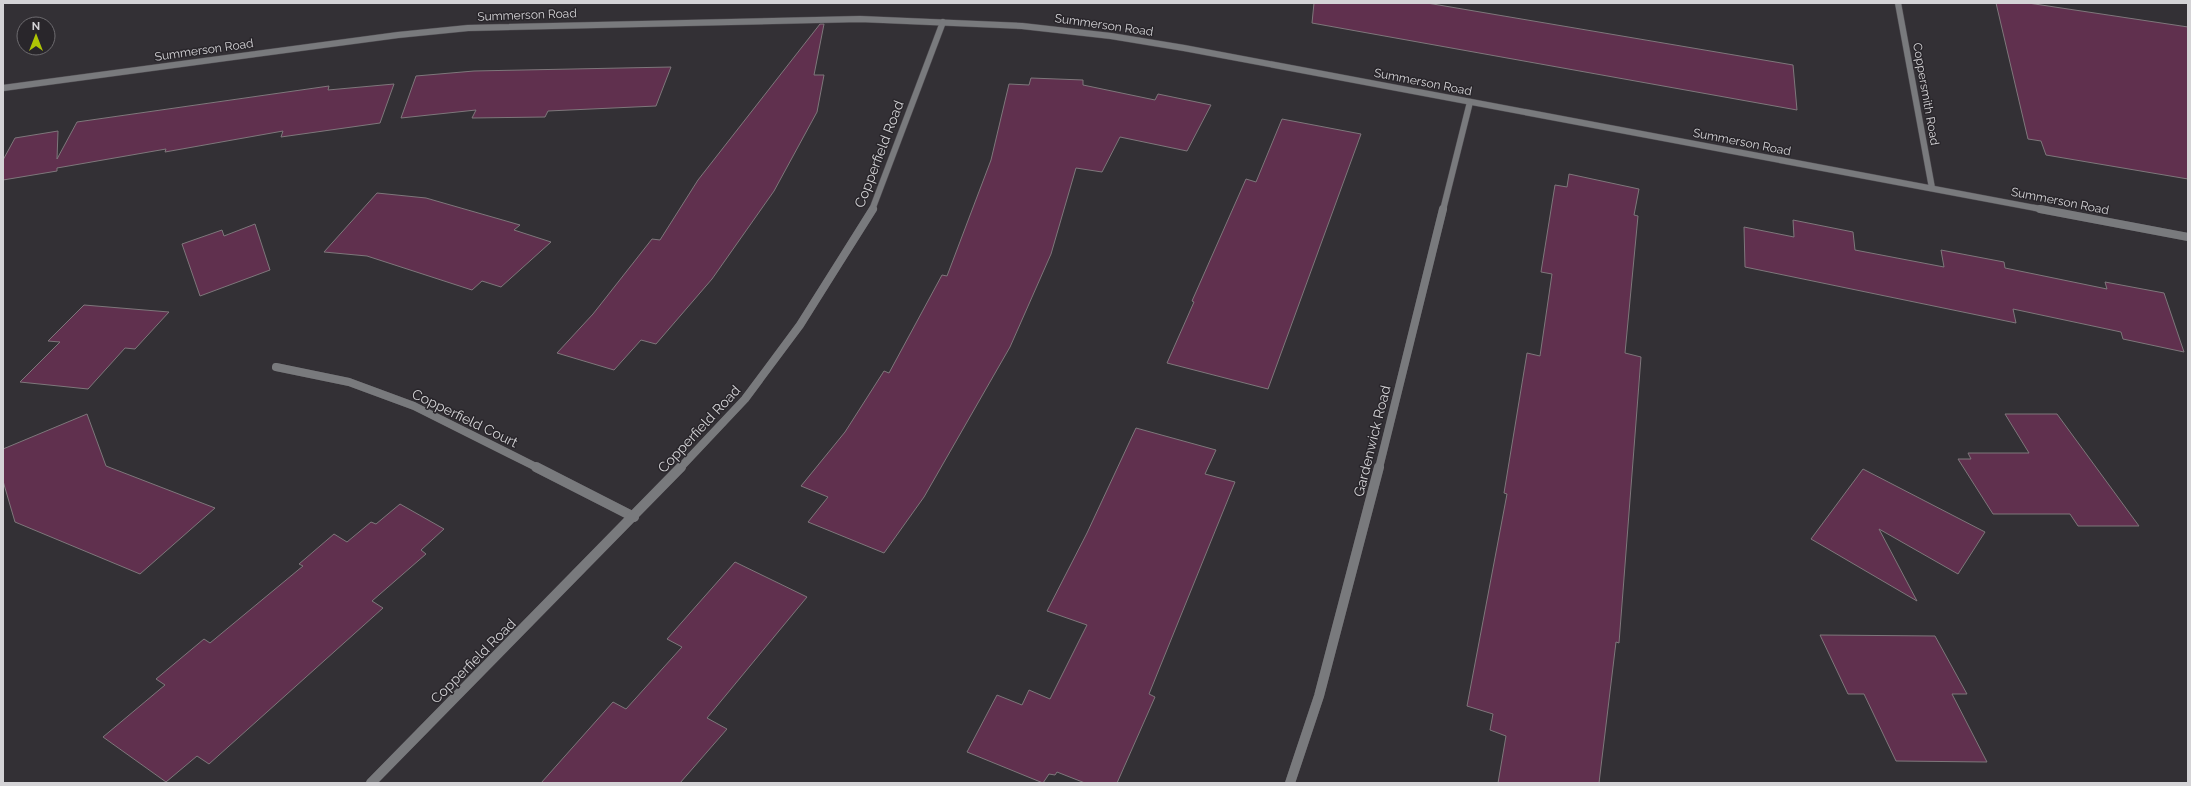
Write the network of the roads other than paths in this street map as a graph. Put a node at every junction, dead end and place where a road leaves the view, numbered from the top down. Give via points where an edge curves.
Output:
1 (1898, 3) edge
2 (944, 22) junction
3 (3, 88) edge
4 (1470, 102) junction
5 (1932, 188) junction
6 (2188, 237) edge
7 (276, 367) dead end
8 (634, 517) junction
9 (371, 783) edge
10 (1290, 783) edge

1 - 5 street, Coppersmith Road
2 - 3 street, Summerson Road via 860,19 468,28 390,36
2 - 4 street, Summerson Road via 1022,26 1110,36
2 - 8 street, Copperfield Road via 873,209 840,266 745,398
4 - 5 street, Summerson Road
4 - 10 street, Gardenwick Road via 1350,583 1319,696
5 - 6 street, Summerson Road
7 - 8 street, Copperfield Court via 349,382 414,406
8 - 9 street, Copperfield Road

